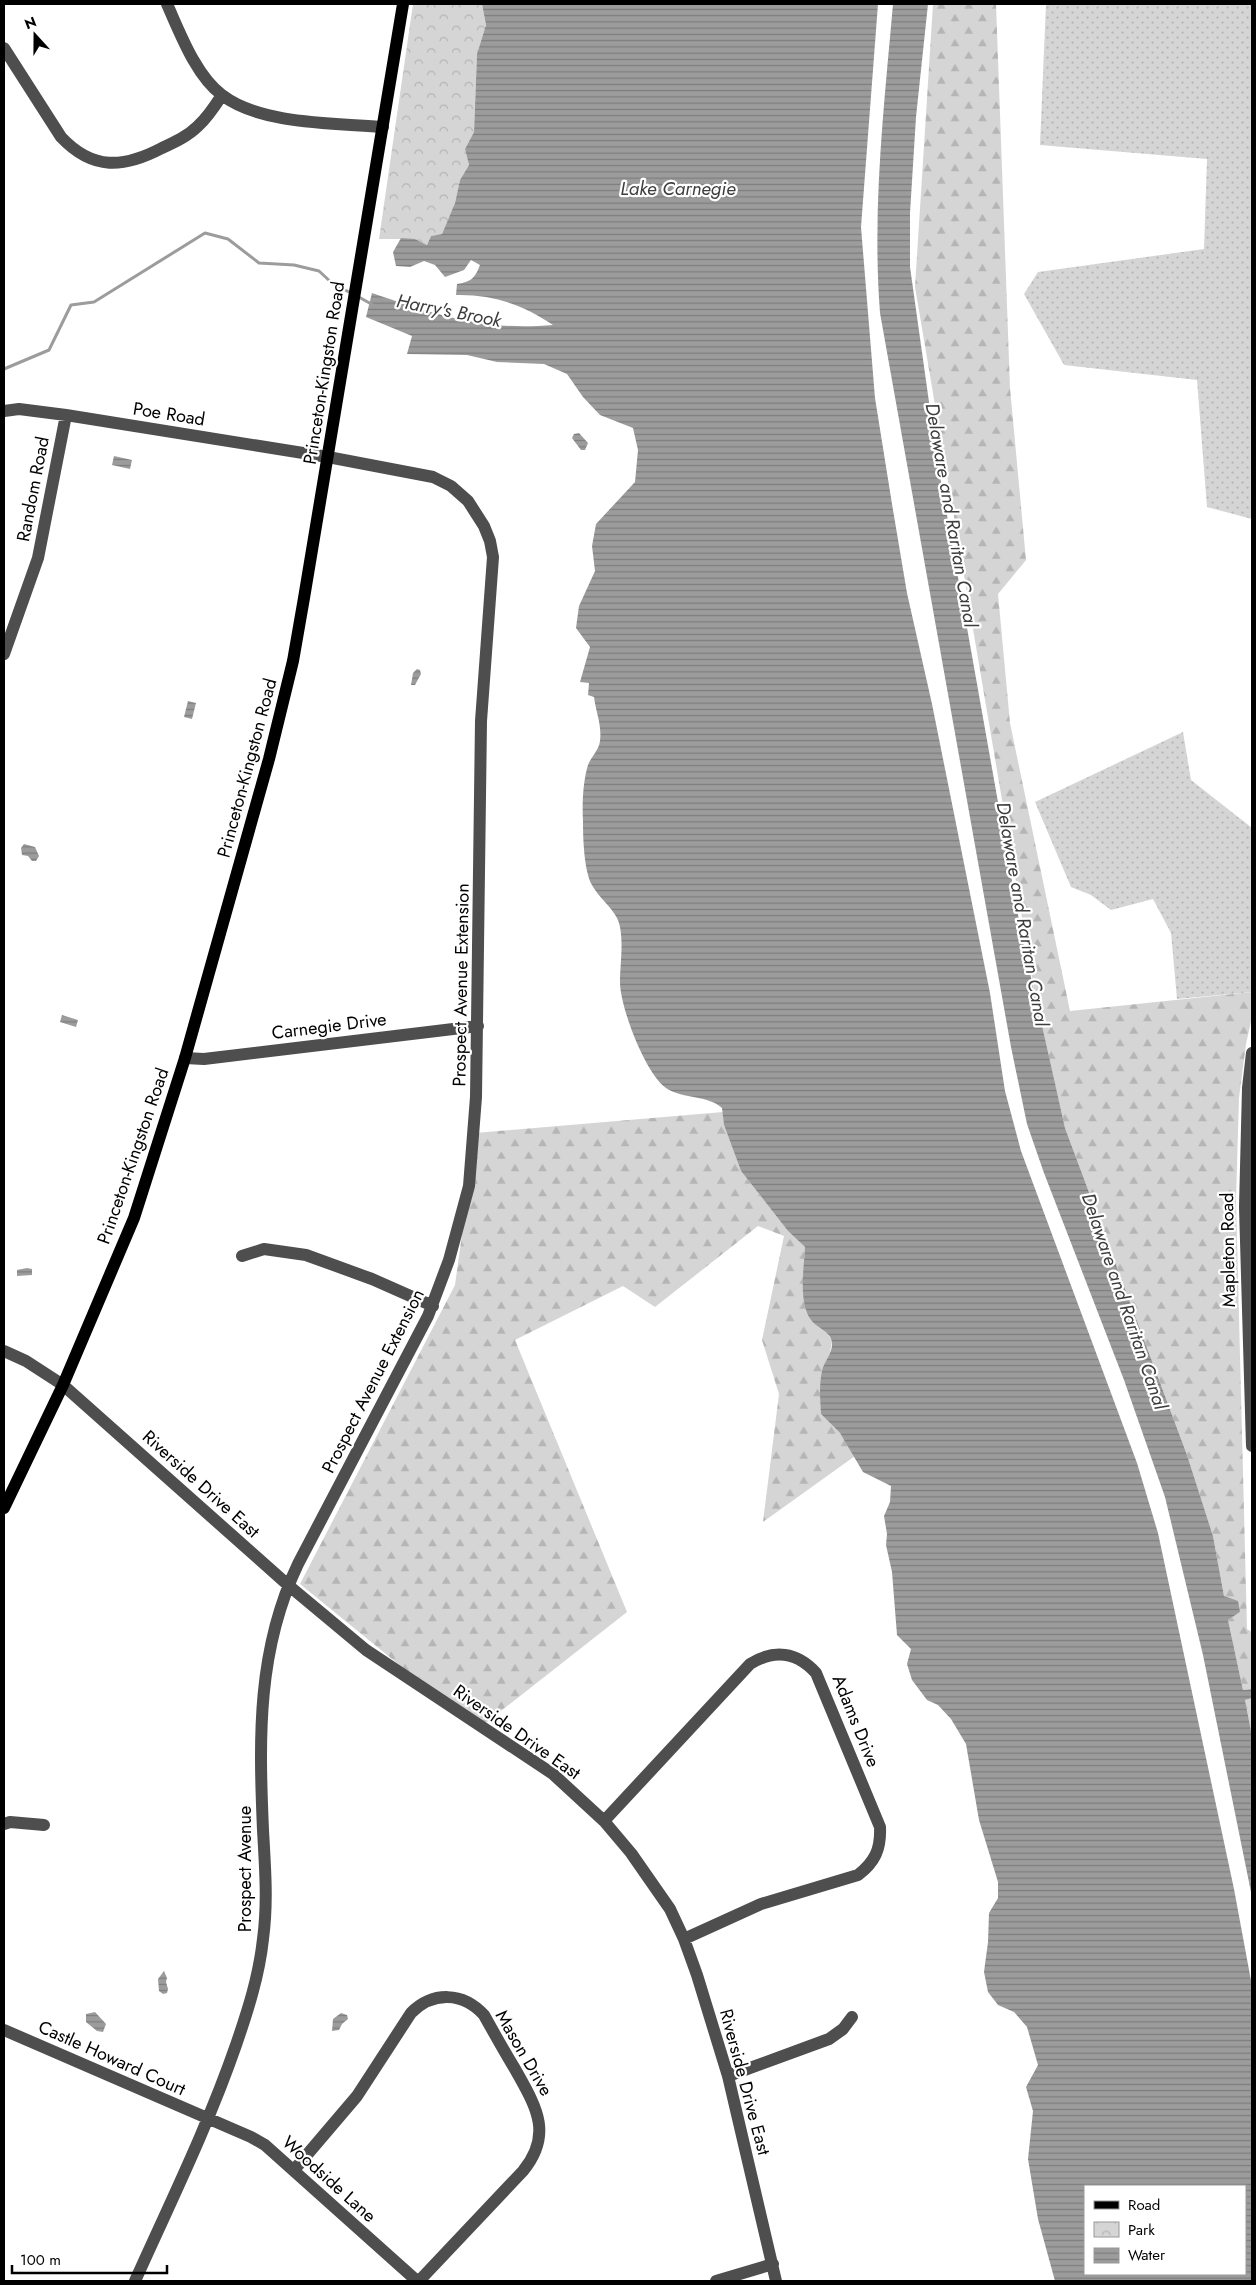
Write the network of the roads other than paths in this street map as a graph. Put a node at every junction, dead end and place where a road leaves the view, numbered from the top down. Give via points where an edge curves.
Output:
1 (167, 4) edge
2 (402, 4) edge
3 (4, 48) edge
4 (222, 95) junction
5 (383, 127) junction
6 (4, 411) edge
7 (66, 415) junction
8 (328, 457) junction
9 (4, 654) edge
10 (478, 1026) junction
11 (1252, 1053) edge
12 (184, 1058) junction
13 (242, 1256) dead end
14 (433, 1306) junction
15 (4, 1350) edge
16 (63, 1385) junction
17 (1252, 1446) edge
18 (4, 1508) edge
19 (288, 1585) junction
20 (604, 1821) junction
21 (4, 1824) edge
22 (44, 1825) dead end
23 (684, 1939) junction
24 (852, 2017) dead end
25 (4, 2030) edge
26 (728, 2076) junction
27 (207, 2119) junction
28 (294, 2170) junction
29 (773, 2264) junction
30 (135, 2281) edge
31 (418, 2281) edge
32 (716, 2281) edge
33 (776, 2281) edge

1 - 4 street via 195,62
2 - 5 main road, Princeton-Kingston Road
3 - 4 street via 61,138 94,161 124,164 185,137 199,126
4 - 5 street via 282,118
5 - 8 main road, Princeton-Kingston Road
6 - 7 street, Poe Road via 19,409
7 - 8 street, Poe Road
7 - 9 street, Random Road via 38,558
8 - 10 street, Prospect Avenue Extension via 444,482 468,501 490,541 493,557 481,721
8 - 12 main road, Princeton-Kingston Road via 293,661 271,752
10 - 12 street, Carnegie Drive via 204,1059
10 - 14 street, Prospect Avenue Extension via 469,1186 450,1260
11 - 17 street, Mapleton Road via 1245,1207
12 - 16 main road, Princeton-Kingston Road via 134,1218
13 - 14 street via 264,1248 306,1255
14 - 19 street, Prospect Avenue Extension
15 - 16 street, Riverside Drive East
16 - 18 main road, Princeton-Kingston Road
16 - 19 street, Riverside Drive East
19 - 20 street, Riverside Drive East via 366,1650 529,1756
19 - 27 street, Prospect Avenue via 274,1627 262,1695 267,1884 263,1941 250,2005
20 - 23 street, Riverside Drive East via 652,1880
20 - 23 street, Adams Drive via 750,1664 769,1655 790,1655 816,1673 880,1827 880,1846 876,1856 858,1875 761,1904
21 - 22 street
23 - 26 street, Riverside Drive East
24 - 26 street via 829,2039
25 - 27 street, Castle Howard Court
26 - 29 street, Riverside Drive East
27 - 28 street, Woodside Lane via 265,2145
27 - 30 street, Prospect Avenue
28 - 31 street, Woodside Lane
28 - 31 street, Mason Drive via 357,2096 418,2006 447,1996 468,2001 477,2008 535,2104 539,2141 535,2154 523,2171
29 - 32 street
29 - 33 street, Riverside Drive East

